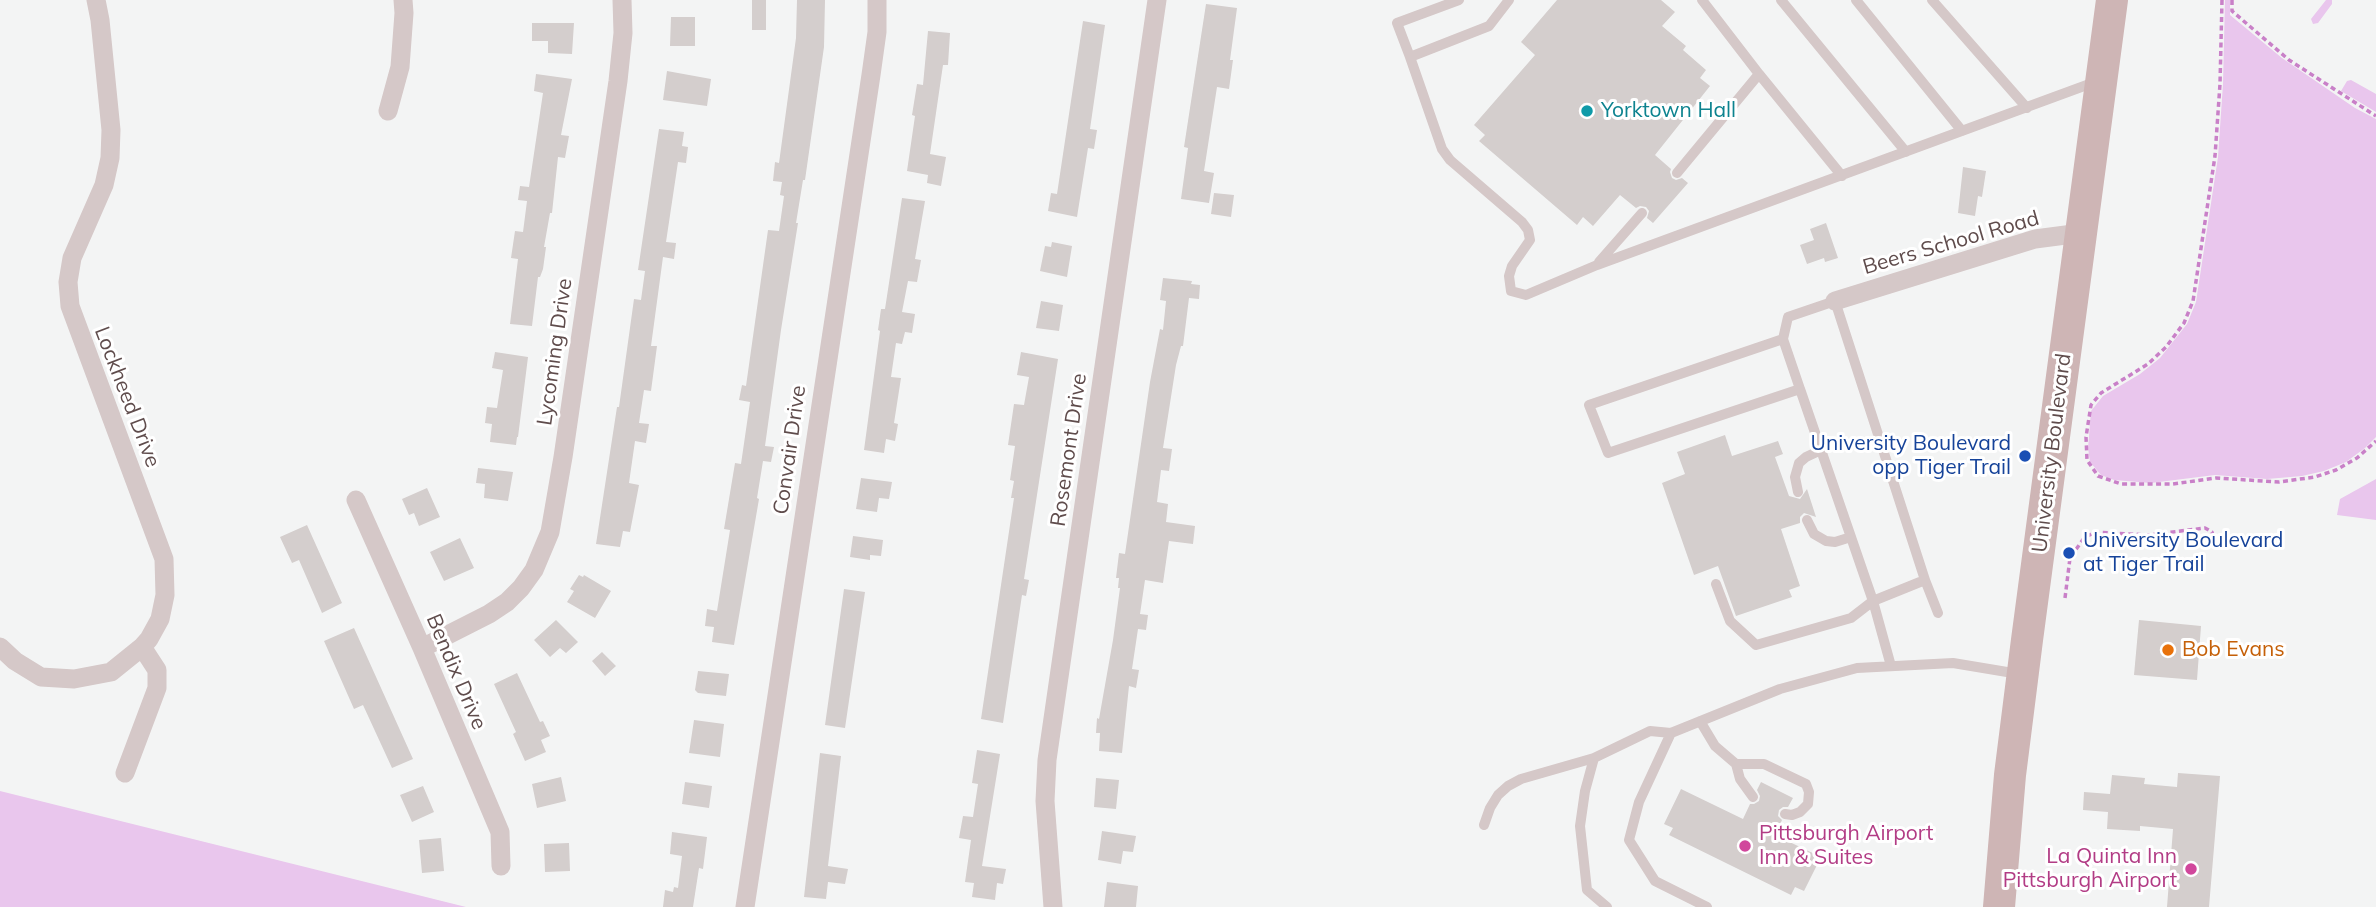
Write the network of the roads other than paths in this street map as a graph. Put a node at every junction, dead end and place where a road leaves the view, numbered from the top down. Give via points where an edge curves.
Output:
1 (96, 0) edge
2 (402, 0) edge
3 (622, 0) edge
4 (877, 0) edge
5 (1157, 0) edge
6 (1459, 0) edge
7 (1509, 0) edge
8 (1702, 0) edge
9 (1781, 0) edge
10 (1856, 0) edge
11 (1933, 0) edge
12 (2112, 0) edge
13 (1410, 57) junction
14 (1759, 74) junction
15 (2102, 80) junction
16 (2027, 107) junction
17 (388, 111) dead end
18 (1962, 131) junction
19 (1906, 152) junction
20 (1677, 173) dead end
21 (1842, 176) junction
22 (1642, 214) dead end
23 (2081, 233) junction
24 (1597, 265) junction
25 (1835, 301) junction
26 (1783, 340) junction
27 (1800, 389) junction
28 (1821, 450) junction
29 (1797, 492) dead end
30 (356, 500) dead end
31 (1807, 520) dead end
32 (1851, 537) junction
33 (1925, 580) junction
34 (1716, 584) dead end
35 (1873, 601) junction
36 (1938, 613) dead end
37 (0, 647) edge
38 (142, 647) junction
39 (422, 648) junction
40 (1891, 666) junction
41 (2023, 675) junction
42 (1700, 721) junction
43 (1671, 733) junction
44 (1594, 758) junction
45 (1736, 764) junction
46 (125, 773) dead end
47 (1754, 797) dead end
48 (1785, 814) dead end
49 (1484, 825) dead end
50 (501, 866) dead end
51 (745, 907) edge
52 (1053, 907) edge
53 (1607, 907) edge
54 (1707, 907) edge
55 (1999, 907) edge

1 - 38 street, Lockheed Drive via 111,151 104,185 72,258 69,294 77,329 164,559 163,607
2 - 17 street via 400,67
3 - 39 street, Lycoming Drive via 618,81 550,532 534,570 507,602
4 - 51 street, Convair Drive via 873,64
5 - 52 street, Rosemont Drive via 1047,760 1045,801
6 - 13 lane via 1397,23
7 - 13 lane via 1489,26
8 - 14 lane
9 - 19 lane
10 - 18 lane
11 - 16 lane
12 - 15 main road, University Boulevard
13 - 24 lane via 1442,149 1528,230 1530,240 1509,276 1511,291 1526,295
14 - 20 lane
14 - 21 lane
15 - 16 lane
15 - 23 main road, University Boulevard
16 - 18 lane
18 - 19 lane
19 - 21 lane
21 - 24 lane
22 - 24 lane
23 - 25 street, Beers School Road via 2035,239
23 - 41 main road, University Boulevard
25 - 26 lane via 1788,317
25 - 33 lane
26 - 27 lane
26 - 27 lane via 1589,405 1608,453
27 - 28 lane
28 - 29 lane via 1799,463
28 - 32 lane
30 - 39 street, Bendix Drive
31 - 32 lane via 1814,534 1826,541
32 - 35 lane
33 - 35 lane
33 - 36 lane
34 - 35 lane via 1730,621 1756,645 1851,618
35 - 40 lane
37 - 38 street, Lockheed Drive via 41,677 74,679 111,672
38 - 46 street via 157,670 157,688
39 - 50 street, Bendix Drive via 500,832
40 - 41 lane via 1953,663
40 - 42 lane via 1857,668 1780,689
41 - 55 main road, University Boulevard
42 - 43 lane
42 - 45 lane via 1715,746
43 - 44 lane via 1650,731
43 - 54 lane via 1639,802 1629,840 1655,881
44 - 49 lane via 1508,786 1490,808
44 - 53 lane via 1580,826 1587,890
45 - 47 lane via 1740,779
45 - 48 lane via 1764,764 1807,784 1808,804 1800,812

